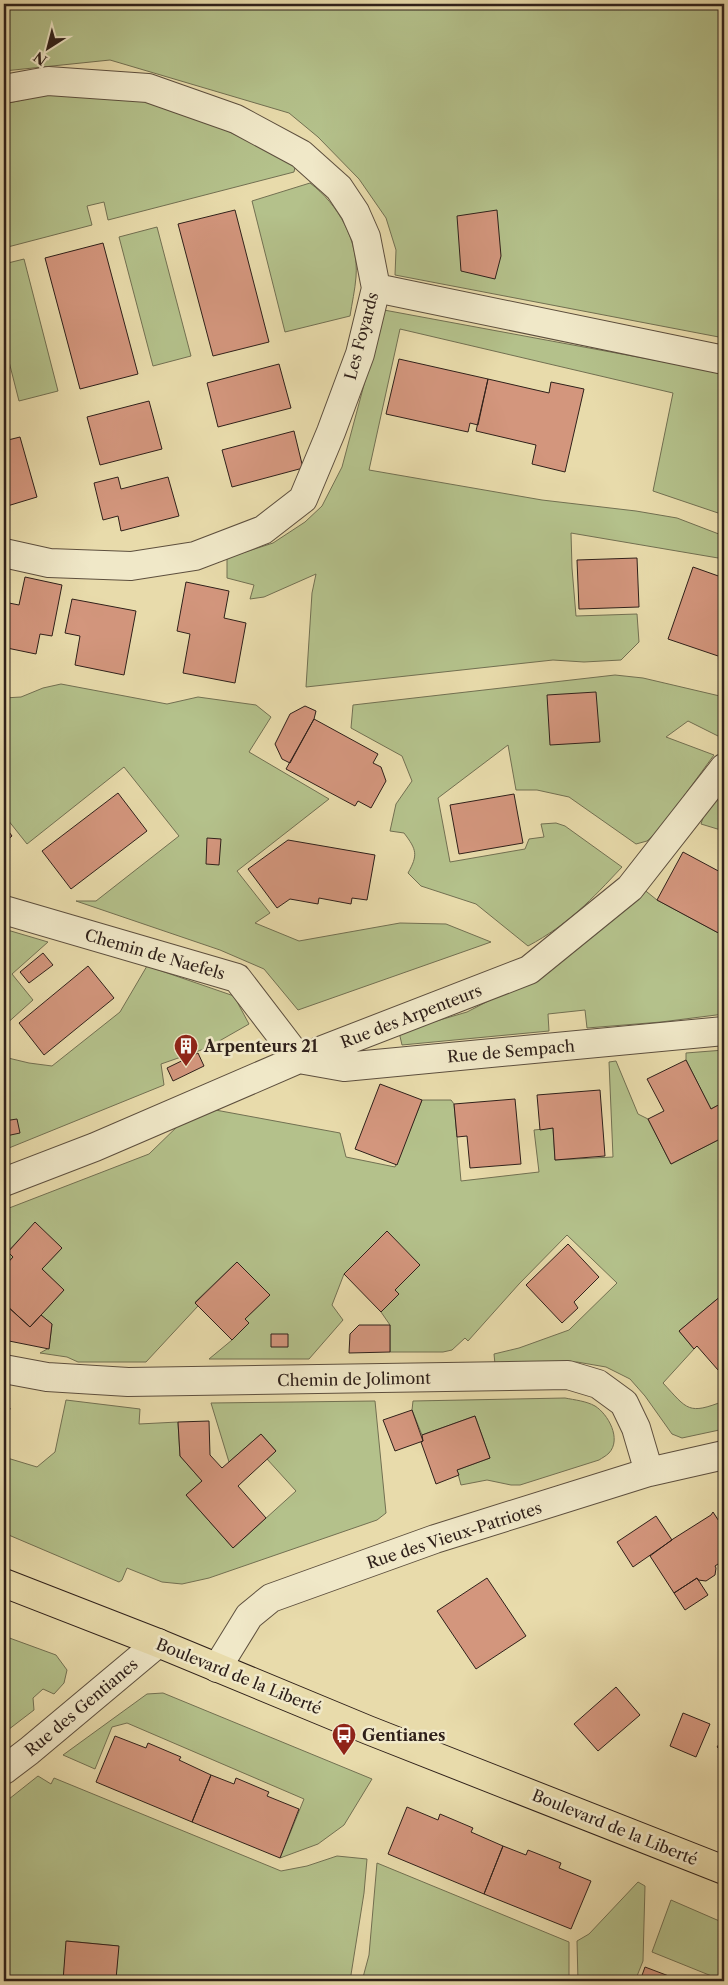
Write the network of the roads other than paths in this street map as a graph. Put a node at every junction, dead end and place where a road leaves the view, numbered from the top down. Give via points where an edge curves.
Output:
1 (4, 89) edge
2 (376, 288) junction
3 (724, 360) edge
4 (4, 553) edge
5 (724, 768) edge
6 (4, 910) edge
7 (724, 1031) edge
8 (299, 1059) junction
9 (4, 1182) edge
10 (4, 1369) edge
11 (724, 1455) edge
12 (648, 1472) junction
13 (4, 1583) edge
14 (158, 1643) junction
15 (217, 1668) junction
16 (4, 1770) edge
17 (724, 1870) edge

1 - 2 street, Les Foyards via 48,81 148,88 236,119 300,154 339,188 366,237
2 - 3 street
2 - 4 street, Les Foyards via 360,354 303,500 263,530 195,556 131,566 49,563
5 - 8 street, Rue des Arpenteurs via 630,888 529,970
6 - 8 street, Chemin de Naefels via 237,978
7 - 8 street, Rue de Sempach via 344,1067
8 - 9 street, Rue des Arpenteurs via 95,1147
10 - 12 street, Chemin de Jolimont via 47,1377 128,1382 568,1375 598,1384 624,1403 636,1428
11 - 12 street, Rue des Vieux-Patriotes
12 - 15 street, Rue des Vieux-Patriotes via 434,1539 271,1598 249,1616
13 - 14 main road, Boulevard de la Liberté
14 - 15 main road, Boulevard de la Liberté
14 - 16 street, Rue des Gentianes
15 - 17 main road, Boulevard de la Liberté

